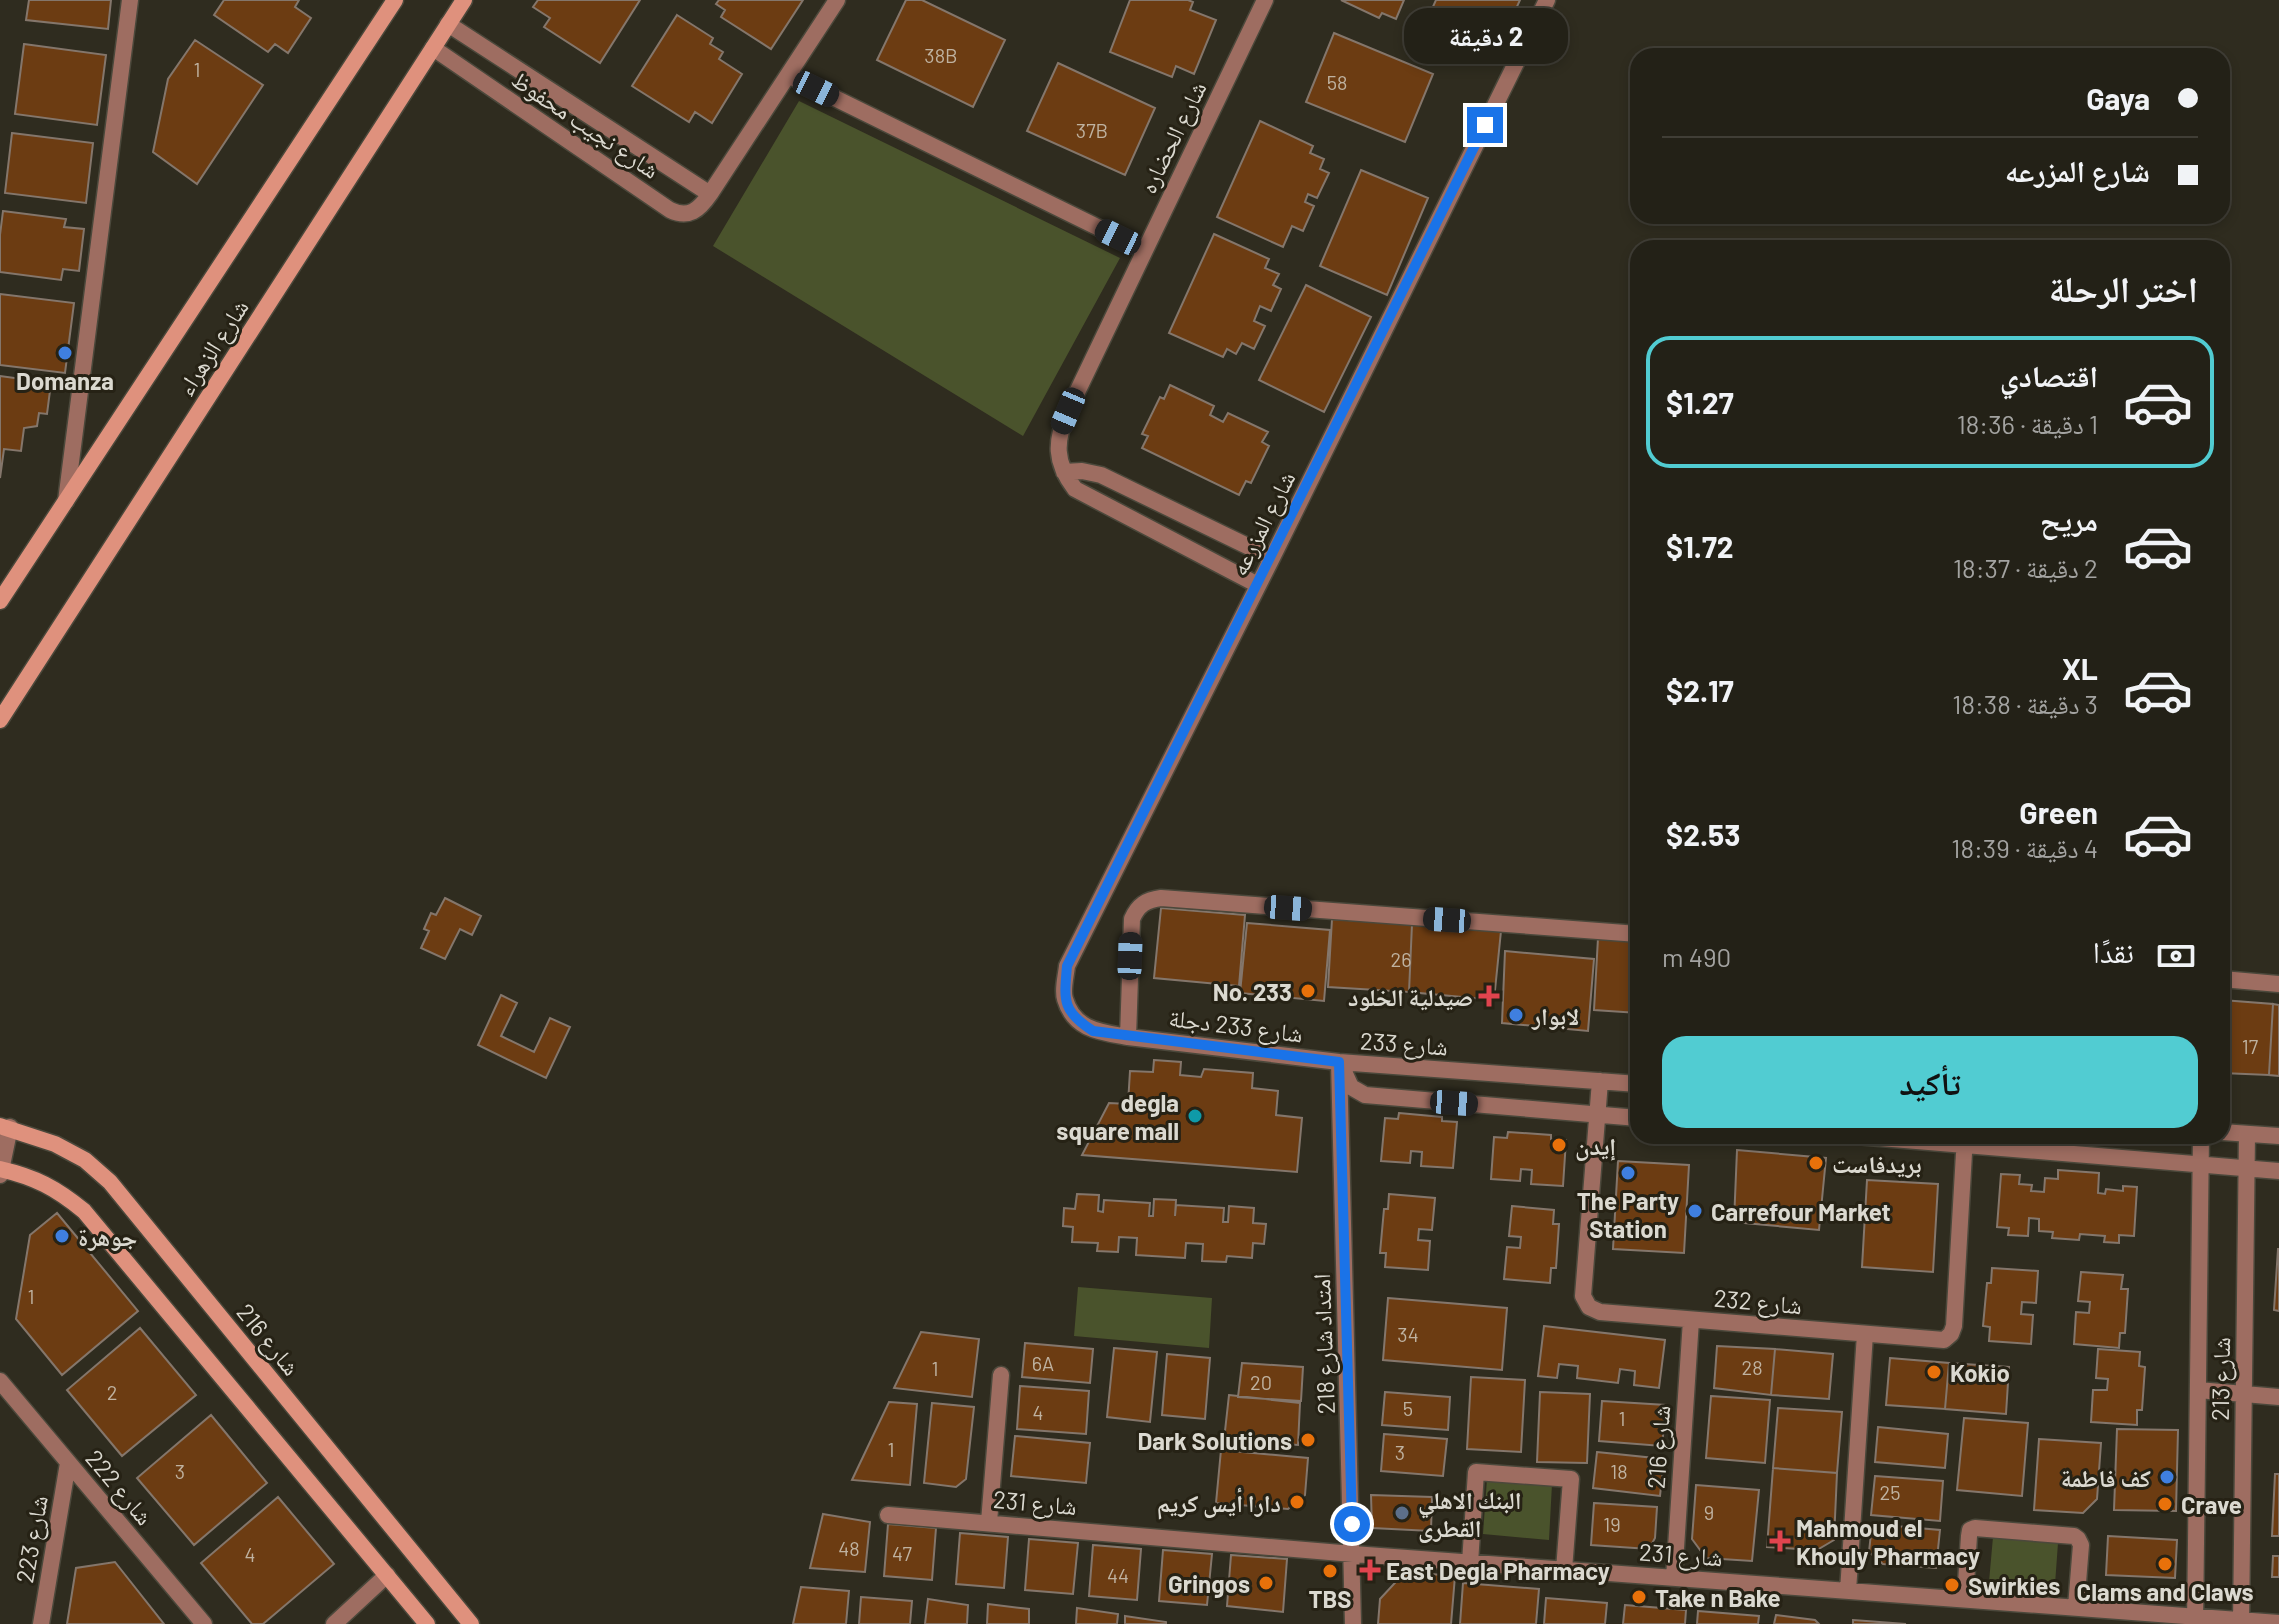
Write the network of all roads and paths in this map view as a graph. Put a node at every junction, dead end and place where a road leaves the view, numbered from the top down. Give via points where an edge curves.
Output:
1 (130, 0) edge
2 (395, 0) edge
3 (464, 0) edge
4 (837, 0) edge
5 (1265, 0) edge
6 (1547, 0) edge
7 (448, 24) junction
8 (433, 48) junction
9 (788, 75) junction
10 (710, 194) junction
11 (1144, 250) junction
12 (1064, 472) junction
13 (66, 501) junction
14 (1272, 558) junction
15 (1258, 585) junction
16 (0, 601) edge
17 (0, 720) edge
18 (1630, 933) edge
19 (2230, 980) edge
20 (2279, 984) edge
21 (1128, 1037) junction
22 (1339, 1062) junction
23 (1600, 1081) junction
24 (1630, 1083) edge
25 (1598, 1115) junction
26 (1630, 1117) edge
27 (5, 1126) edge
28 (2230, 1133) edge
29 (2247, 1134) junction
30 (2279, 1136) edge
31 (1965, 1144) edge
32 (2004, 1144) edge
33 (2201, 1144) edge
34 (2201, 1164) junction
35 (2246, 1168) junction
36 (0, 1171) edge
37 (2279, 1171) edge
38 (1691, 1320) junction
39 (1865, 1334) junction
40 (1001, 1375) dead end
41 (0, 1381) edge
42 (2198, 1390) junction
43 (2244, 1394) junction
44 (2279, 1397) edge
45 (68, 1463) junction
46 (888, 1515) dead end
47 (989, 1522) junction
48 (1353, 1554) junction
49 (1470, 1563) junction
50 (1564, 1570) junction
51 (387, 1575) junction
52 (1674, 1578) junction
53 (1848, 1591) junction
54 (1965, 1599) junction
55 (2076, 1607) junction
56 (2195, 1620) edge
57 (2241, 1622) edge
58 (2279, 1623) edge
59 (41, 1624) edge
60 (204, 1624) edge
61 (334, 1624) edge
62 (427, 1624) edge
63 (471, 1624) edge
64 (1353, 1624) edge

1 - 13 street
2 - 13 main road, شارع الزهراء
3 - 7 main road, شارع الزهراء
4 - 9 street, شارع نجيب محفوظ
5 - 11 street, شارع الحضاره
6 - 14 street, شارع المزرعه
7 - 8 main road, شارع الزهراء
7 - 10 street, شارع نجيب محفوظ
8 - 10 street, شارع نجيب محفوظ via 679,215 700,209
8 - 17 main road, شارع الزهراء
9 - 10 street, شارع نجيب محفوظ
9 - 11 street
11 - 12 street, شارع الحضاره via 1060,430
12 - 14 street via 1101,475
12 - 15 street via 1087,496
13 - 16 main road, شارع الزهراء
14 - 15 street, شارع المزرعه
15 - 21 street, شارع المزرعه via 1067,966 1064,997 1075,1019 1093,1031
18 - 21 street via 1152,899 1132,919
19 - 20 street
21 - 22 street, شارع 233 دجلة
22 - 23 street, شارع 233
22 - 25 street, شارع 233 via 1351,1087 1365,1095
22 - 48 street, امتداد شارع 218
23 - 24 street, شارع 233
23 - 25 street, شارع 232
25 - 26 street, شارع 233
25 - 38 street, شارع 232 via 1585,1302 1594,1311
27 - 36 street
27 - 63 main road, شارع 216 via 85,1160 110,1182
28 - 29 street
29 - 30 street
29 - 35 street, شارع 213
31 - 39 street, شارع 232 via 1953,1330 1940,1340
32 - 34 street
33 - 34 street, شارع 213
34 - 35 street
34 - 42 street, شارع 213
35 - 37 street
35 - 43 street, شارع 213
36 - 51 main road via 31,1177 84,1211
38 - 39 street, شارع 232
38 - 52 street, شارع 216
39 - 53 street
40 - 47 street
41 - 45 street, شارع 222
42 - 43 street
42 - 56 street, شارع 213
43 - 44 street
43 - 57 street, شارع 213
45 - 59 street, شارع 223
45 - 60 street, شارع 222
46 - 47 street, شارع 231
47 - 48 street, شارع 231
48 - 49 street, شارع 231
48 - 64 street, امتداد شارع 218
49 - 50 street, شارع 231
49 - 50 street via 1476,1472 1571,1479
50 - 52 street, شارع 231
51 - 61 street
51 - 62 main road
52 - 53 street, شارع 231
53 - 54 street, شارع 231
54 - 55 street, شارع 231
54 - 55 street via 1969,1536 1975,1528 2078,1539
55 - 56 street, شارع 231
56 - 57 street, شارع 231
57 - 58 street, شارع 231

